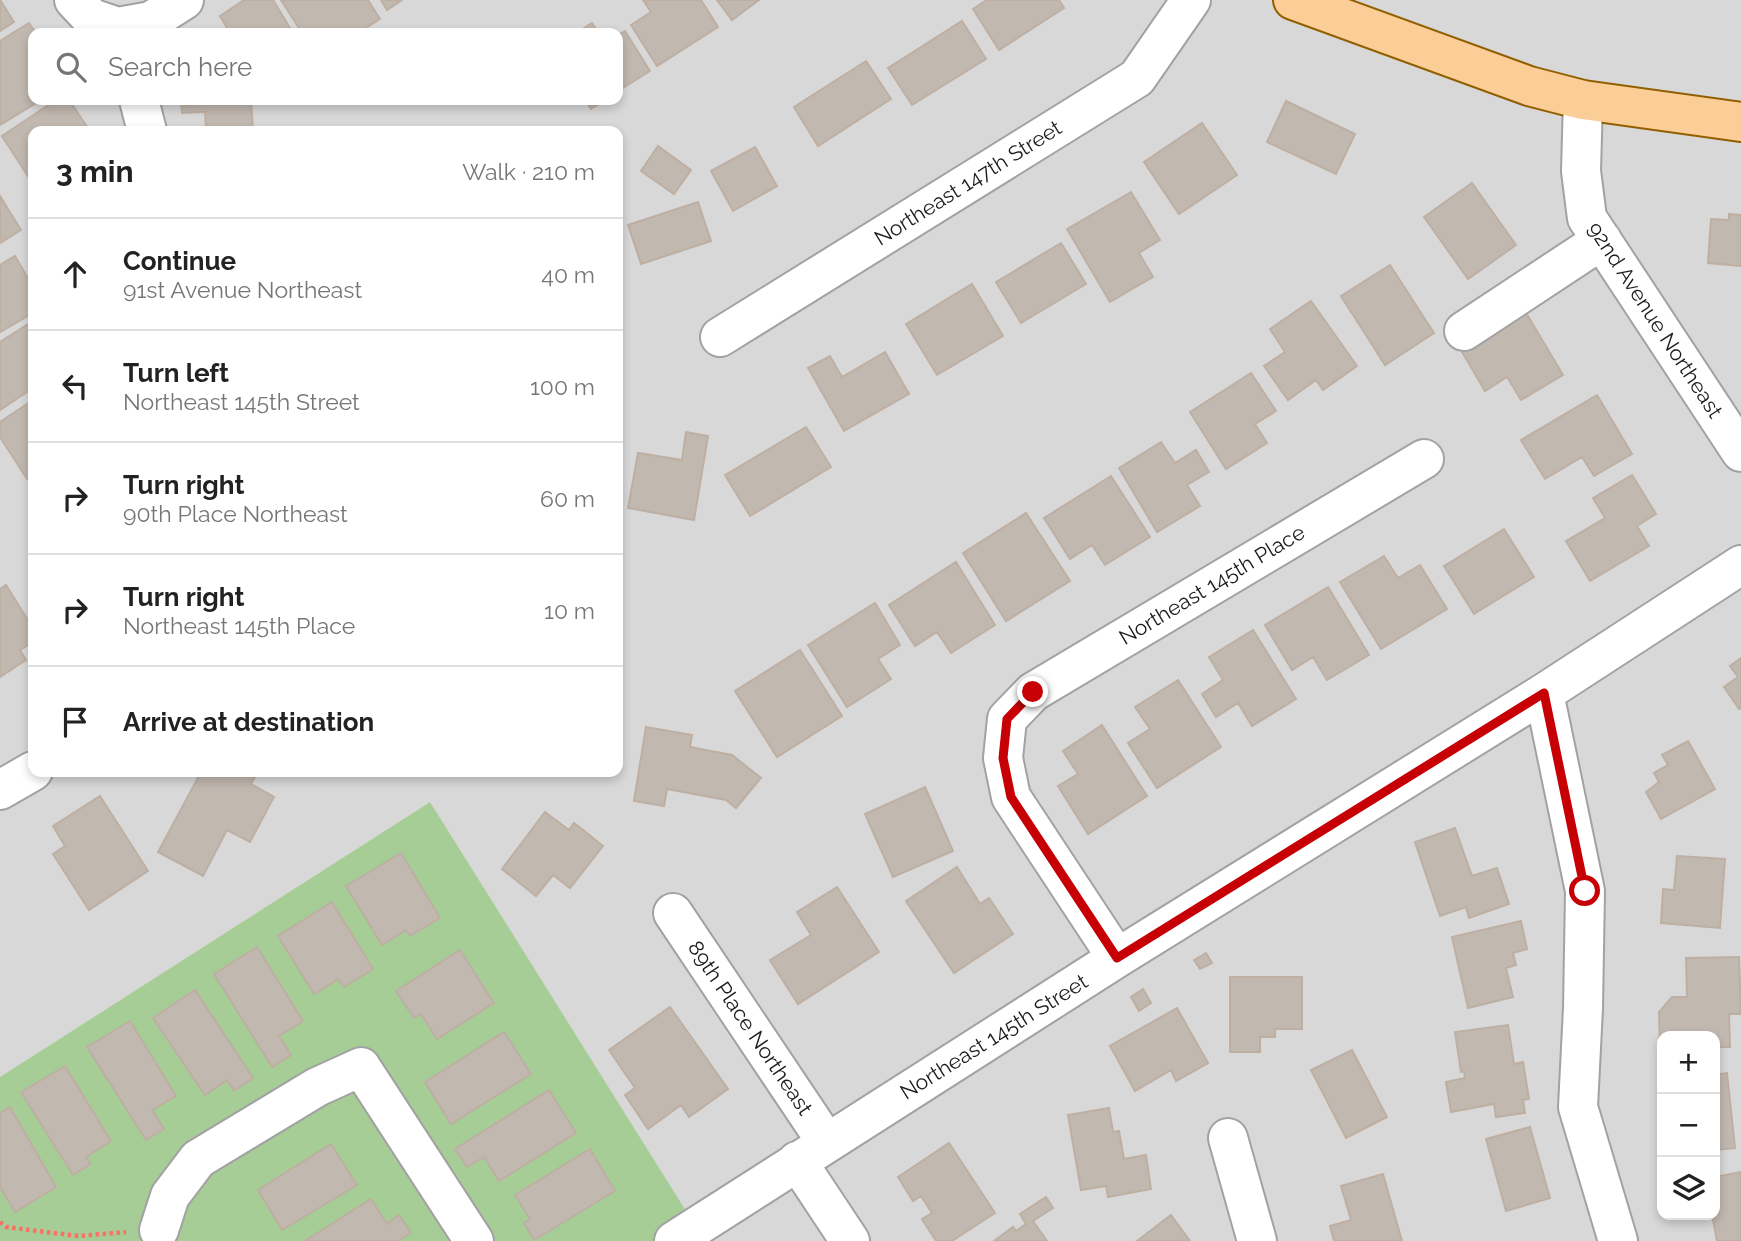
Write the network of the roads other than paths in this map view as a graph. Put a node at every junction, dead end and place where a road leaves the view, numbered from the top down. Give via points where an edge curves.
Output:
1 (74, 0) edge
2 (184, 0) edge
3 (1191, 0) edge
4 (1293, 0) edge
5 (114, 28) edge
6 (126, 28) edge
7 (1583, 100) junction
8 (140, 105) edge
9 (1741, 122) edge
10 (146, 126) edge
11 (1602, 240) junction
12 (1464, 331) dead end
13 (720, 337) dead end
14 (1741, 452) edge
15 (1424, 459) dead end
16 (1741, 565) edge
17 (1544, 693) junction
18 (28, 774) edge
19 (0, 790) edge
20 (673, 913) dead end
21 (1117, 958) junction
22 (1228, 1138) dead end
23 (812, 1152) junction
24 (159, 1230) road end
25 (474, 1241) edge
26 (674, 1241) edge
27 (850, 1241) edge
28 (1257, 1241) edge
29 (1618, 1241) edge

1 - 5 street via 91,18
2 - 6 street via 151,21
3 - 13 street, Northeast 147th Street via 1137,78
4 - 7 main road via 1528,86
7 - 9 main road
7 - 11 street, 92nd Avenue Northeast via 1587,218
8 - 10 street
11 - 12 street
11 - 14 street, 92nd Avenue Northeast
15 - 21 street, Northeast 145th Place via 1033,692 1007,719 1003,758 1011,797
16 - 17 street, Northeast 145th Street
17 - 21 street, Northeast 145th Street
17 - 29 street via 1585,891 1578,1107
18 - 19 street
20 - 23 street, 89th Place Northeast
21 - 23 street, Northeast 145th Street
22 - 28 street
23 - 26 street, Northeast 145th Street
23 - 27 street, 89th Place Northeast
24 - 25 street via 170,1196 198,1160 317,1087 361,1067

